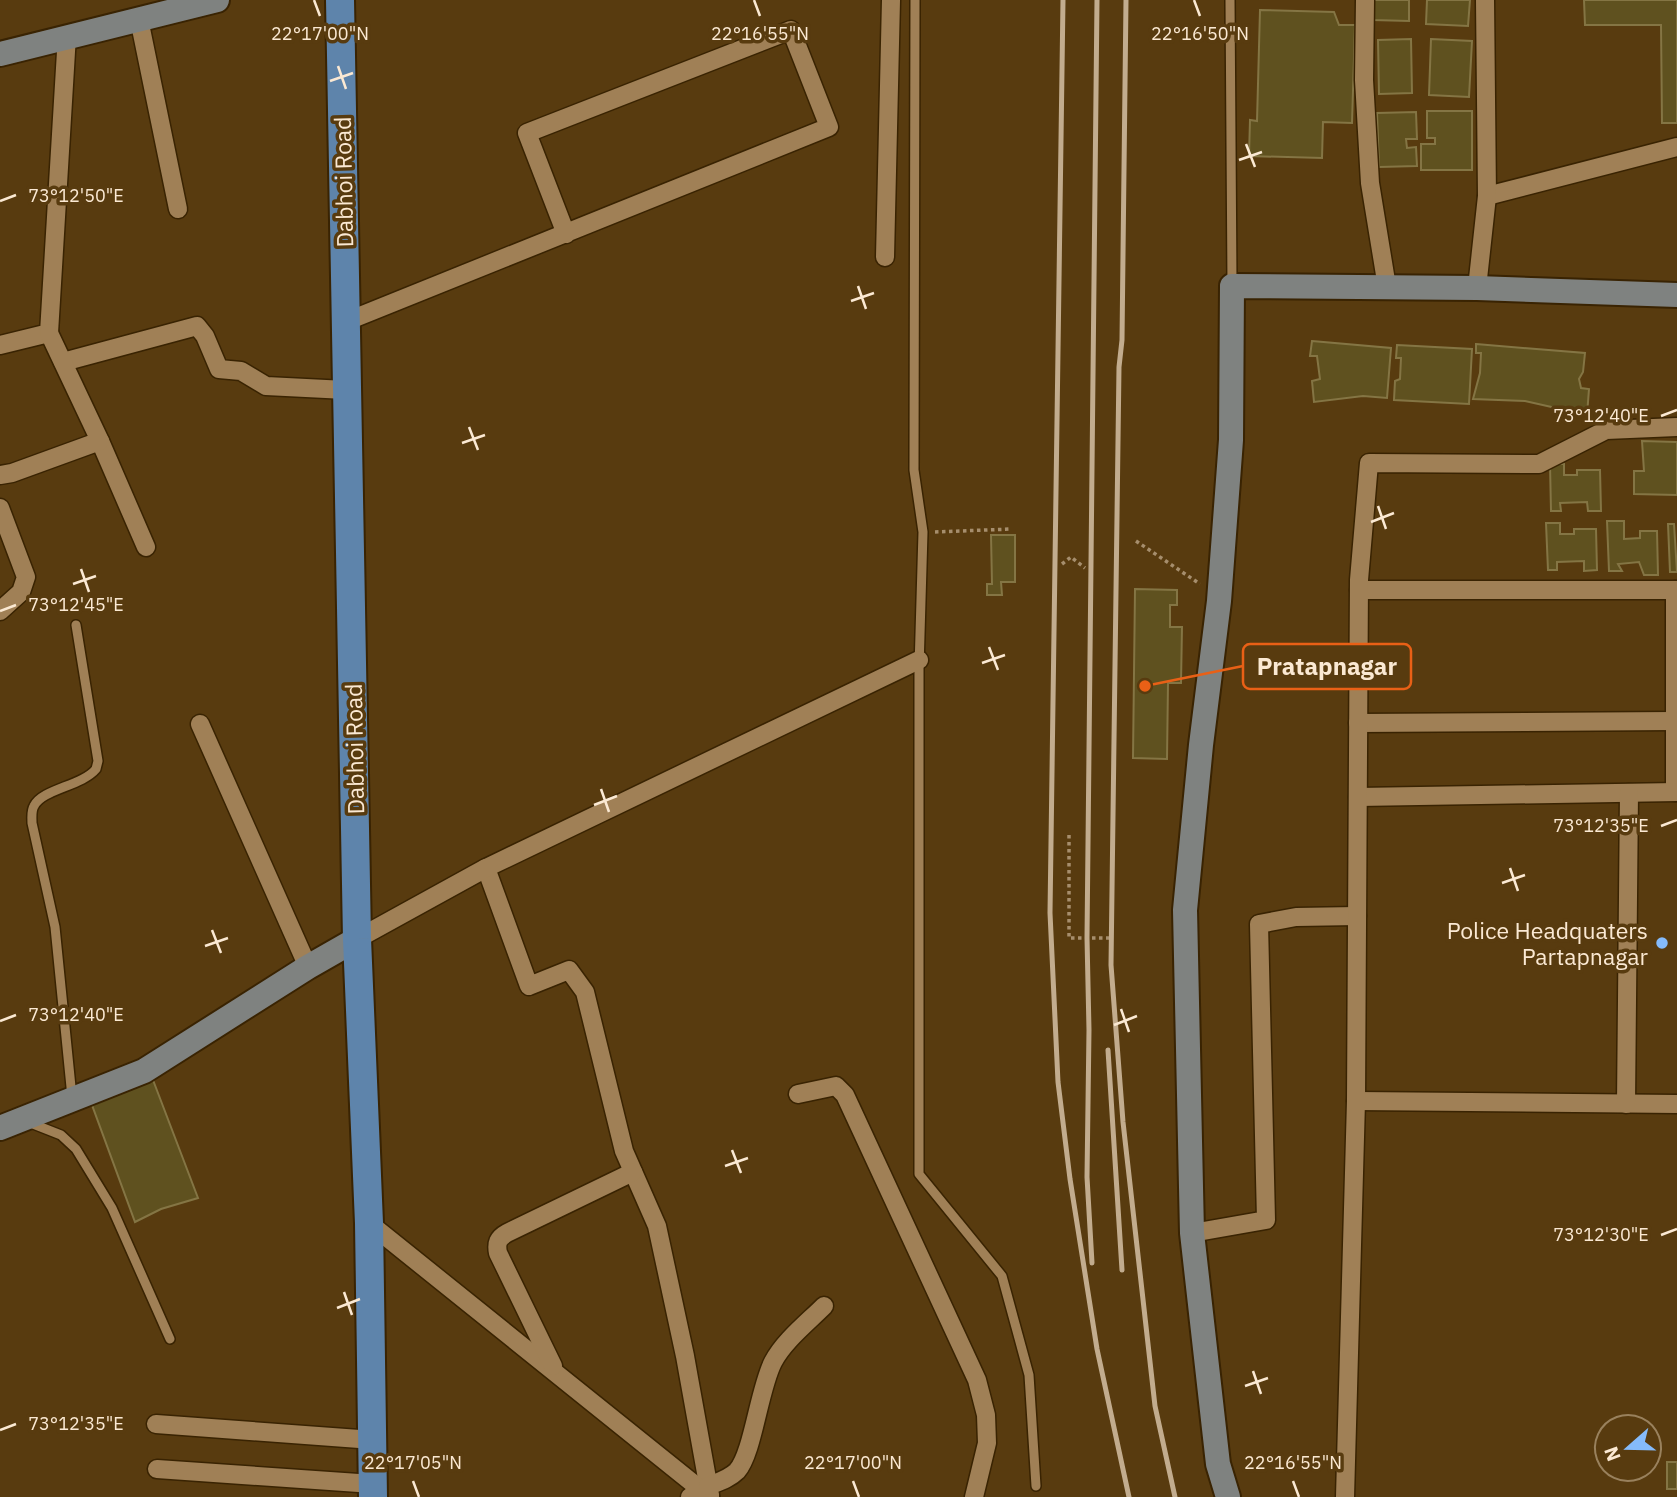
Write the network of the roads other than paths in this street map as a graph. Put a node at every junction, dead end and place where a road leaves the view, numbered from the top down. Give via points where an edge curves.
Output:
1 (217, 0) edge
2 (340, 0) edge
3 (891, 0) edge
4 (915, 0) edge
5 (1230, 0) edge
6 (1365, 0) edge
7 (1485, 0) edge
8 (139, 19) junction
9 (67, 35) junction
10 (0, 54) edge
11 (1677, 147) edge
12 (1487, 195) junction
13 (178, 209) dead end
14 (566, 234) junction
15 (885, 257) dead end
16 (1232, 286) junction
17 (1387, 287) junction
18 (1477, 288) junction
19 (1677, 295) edge
20 (345, 322) junction
21 (49, 332) junction
22 (0, 345) edge
23 (63, 362) junction
24 (346, 390) junction
25 (1677, 427) edge
26 (100, 441) junction
27 (0, 475) edge
28 (0, 508) edge
29 (146, 547) dead end
30 (1359, 590) junction
31 (1676, 590) edge
32 (0, 611) edge
33 (76, 625) dead end
34 (919, 660) junction
35 (1674, 721) junction
36 (1358, 723) junction
37 (200, 724) dead end
38 (1676, 792) edge
39 (1629, 793) junction
40 (1358, 797) junction
41 (486, 868) junction
42 (1357, 916) junction
43 (357, 939) junction
44 (308, 967) junction
45 (797, 1094) dead end
46 (72, 1099) junction
47 (1356, 1101) junction
48 (1626, 1104) junction
49 (1677, 1104) edge
50 (10, 1124) edge
51 (633, 1171) junction
52 (369, 1223) junction
53 (1192, 1233) junction
54 (824, 1306) dead end
55 (170, 1339) dead end
56 (555, 1372) junction
57 (156, 1424) dead end
58 (373, 1440) junction
59 (157, 1469) dead end
60 (1036, 1486) dead end
61 (373, 1491) edge
62 (709, 1493) edge
63 (690, 1497) edge
64 (974, 1497) edge
65 (1228, 1497) edge
66 (1345, 1497) edge

1 - 8 street
2 - 20 main road, Dabhoi Road
3 - 15 street
4 - 34 lane via 914,470 923,532
5 - 16 lane
6 - 17 street via 1370,183
7 - 12 street
8 - 9 street
8 - 13 street
9 - 10 street
9 - 21 street
11 - 12 street
12 - 18 street
14 - 14 street via 527,133 791,30 829,127
14 - 20 street
16 - 17 street
16 - 53 street via 1231,440 1185,910
17 - 18 street
18 - 19 street
20 - 24 main road, Dabhoi Road
21 - 22 street
21 - 23 street
23 - 24 street via 197,326 219,369 240,371 266,386
23 - 26 street
24 - 43 main road, Dabhoi Road
25 - 30 street via 1606,430 1539,464 1369,463
26 - 27 street
26 - 29 street
28 - 32 street via 26,577 21,592
30 - 31 street
30 - 36 street
31 - 35 street
33 - 46 lane via 98,761 85,779 41,798 32,813 55,927
34 - 41 street
34 - 60 lane via 919,1174 1002,1276 1029,1375
35 - 36 street
35 - 38 street
36 - 40 street
37 - 44 street
38 - 39 street
39 - 40 street
39 - 48 street
40 - 42 street
41 - 43 street
41 - 51 street via 529,986 569,970 585,992 624,1151
42 - 47 street
42 - 53 street via 1296,917 1259,924 1266,1220
43 - 44 street
43 - 52 main road, Dabhoi Road
44 - 46 street via 144,1072
45 - 64 street via 836,1086 845,1095 977,1380 987,1443
46 - 50 street
47 - 48 street
47 - 66 street
48 - 49 street
50 - 55 lane via 61,1135 76,1149 112,1208
51 - 56 street via 507,1233 496,1245
51 - 62 street via 657,1226
52 - 56 street
52 - 58 main road, Dabhoi Road
53 - 65 street via 1218,1464
54 - 62 street via 771,1366 738,1469
56 - 62 street
57 - 58 street
58 - 61 main road, Dabhoi Road
59 - 61 street
62 - 63 street

